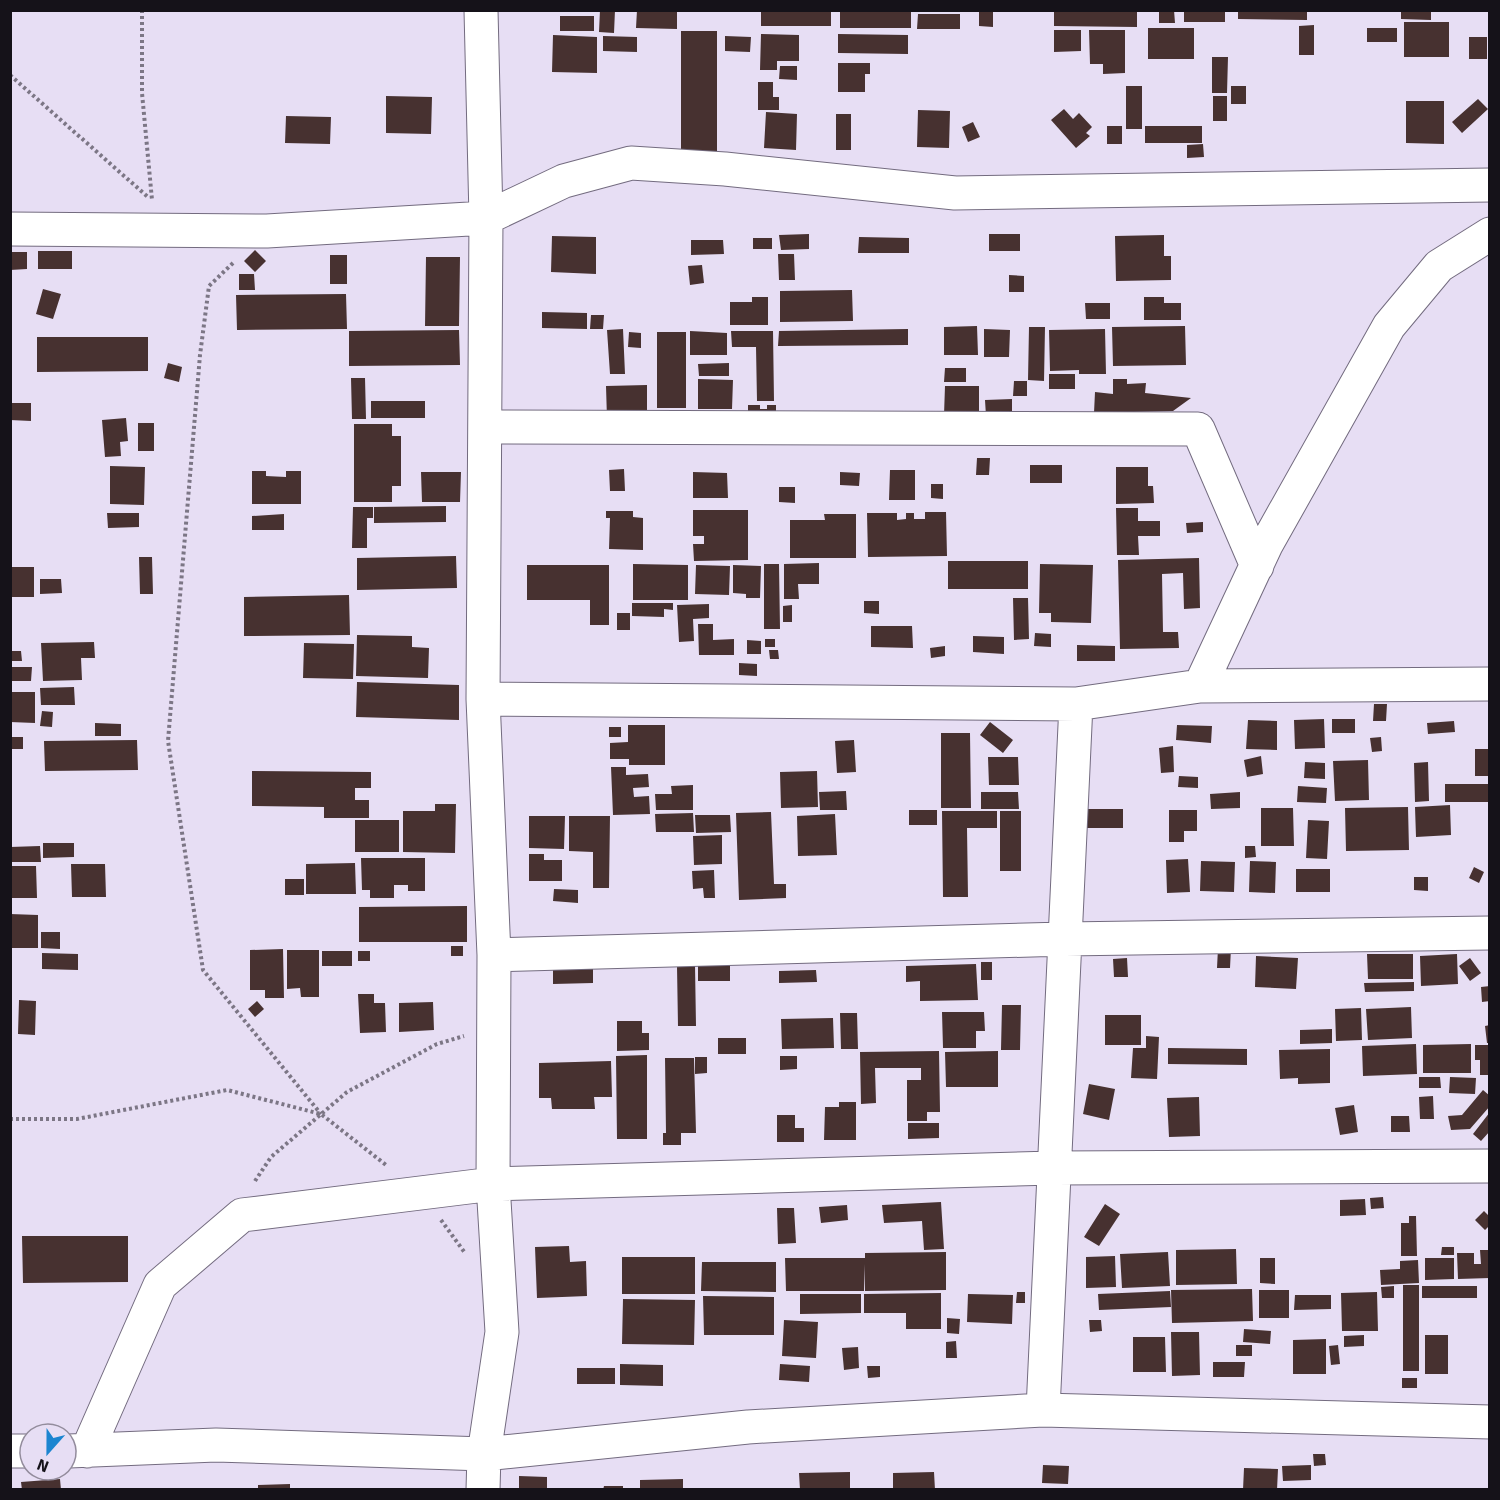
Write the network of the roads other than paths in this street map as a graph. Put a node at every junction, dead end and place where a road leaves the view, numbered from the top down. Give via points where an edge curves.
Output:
1 (481, 10) edge
2 (1490, 185) edge
3 (486, 218) junction
4 (10, 230) edge
5 (1490, 234) edge
6 (486, 427) junction
7 (1257, 566) junction
8 (1490, 684) edge
9 (1200, 686) junction
10 (483, 699) junction
11 (1076, 704) junction
12 (1490, 933) edge
13 (1065, 939) junction
14 (494, 955) junction
15 (1490, 1166) edge
16 (1054, 1168) junction
17 (493, 1184) junction
18 (1043, 1410) junction
19 (1490, 1422) edge
20 (78, 1447) edge
21 (78, 1451) edge
22 (484, 1454) junction
23 (483, 1490) edge

1 - 3 street
2 - 3 street via 955,193 631,163 564,181
3 - 4 street via 267,231
3 - 6 street
5 - 7 street via 1439,266 1389,326
6 - 7 street via 1198,429
6 - 10 street
7 - 9 street
8 - 9 street
9 - 11 street
10 - 11 street
10 - 14 street
11 - 13 street
12 - 13 street
13 - 14 street
13 - 16 street
14 - 17 street
15 - 16 street
16 - 17 street
16 - 18 street
17 - 20 street via 242,1215 159,1284
17 - 22 street via 502,1332
18 - 19 street
18 - 22 street via 748,1427
21 - 22 street via 216,1445
22 - 23 street

